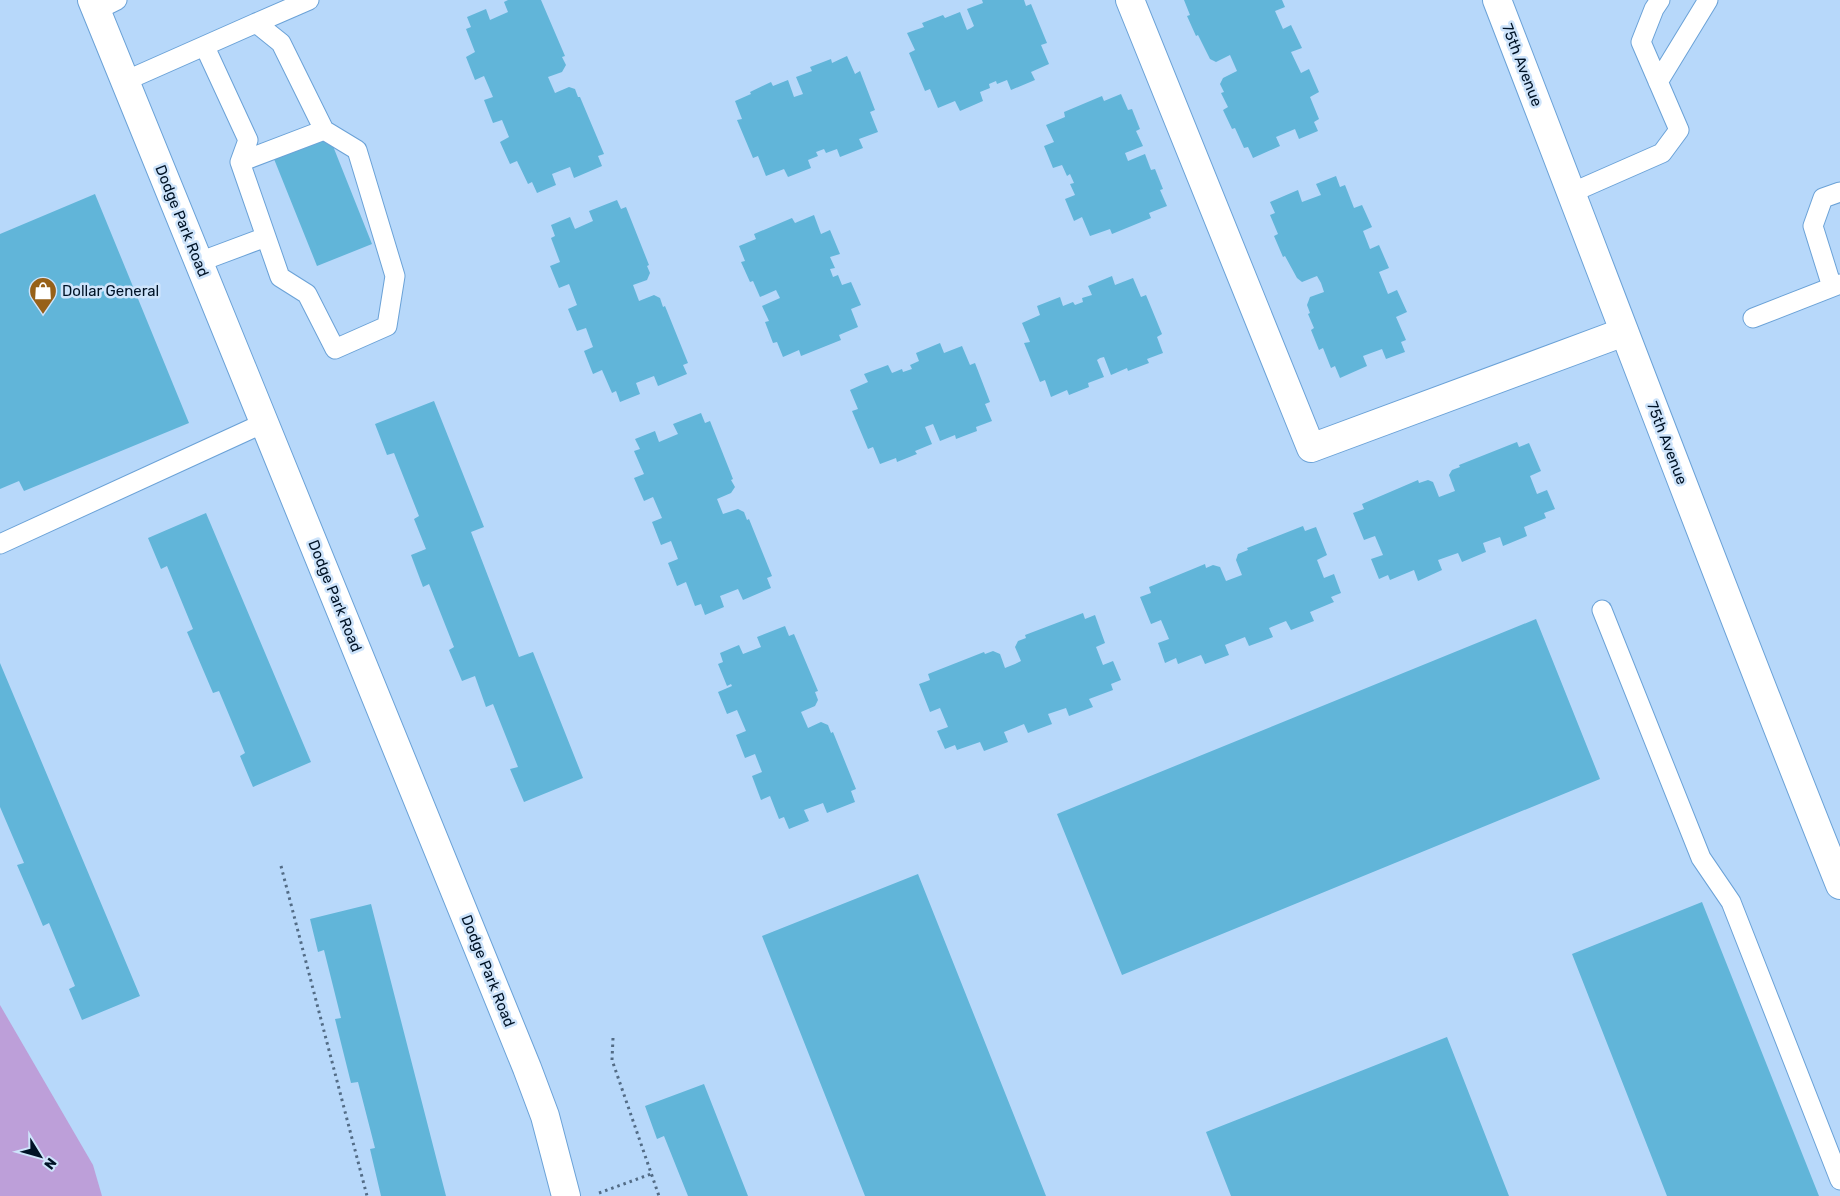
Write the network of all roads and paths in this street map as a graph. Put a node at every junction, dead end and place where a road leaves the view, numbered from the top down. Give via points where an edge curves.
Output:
1 (310, 0) edge
2 (1130, 0) edge
3 (1497, 0) edge
4 (1660, 0) edge
5 (1708, 0) edge
6 (102, 3) edge
7 (256, 23) junction
8 (205, 47) junction
9 (125, 82) junction
10 (1658, 82) junction
11 (324, 130) junction
12 (240, 162) junction
13 (1840, 192) edge
14 (1571, 193) junction
15 (266, 237) junction
16 (199, 262) junction
17 (1836, 286) edge
18 (1753, 318) dead end
19 (1624, 332) junction
20 (264, 423) junction
21 (0, 544) edge
22 (1602, 610) dead end
23 (281, 866) dead end
24 (1840, 885) edge
25 (613, 1038) dead end
26 (651, 1174) junction
27 (1840, 1180) edge
28 (599, 1194) dead end
29 (368, 1196) edge
30 (566, 1196) edge
31 (659, 1196) edge

1 - 7 lane
2 - 19 street via 1311,448
3 - 14 street, 75th Avenue
4 - 10 lane via 1642,42
5 - 10 lane
6 - 9 street, Dodge Park Road
7 - 8 lane
7 - 11 lane via 281,43
8 - 9 lane
8 - 12 lane via 248,140
9 - 16 street, Dodge Park Road
10 - 14 lane via 1679,130 1662,153
11 - 12 lane
11 - 15 lane via 357,150 395,276 387,326 335,348 307,294 280,277
12 - 15 lane
13 - 17 lane via 1823,198 1813,226
14 - 19 street, 75th Avenue
15 - 16 lane
16 - 20 street, Dodge Park Road
17 - 18 lane
19 - 24 street, 75th Avenue
20 - 21 lane
20 - 30 street, Dodge Park Road via 527,1068 545,1116
22 - 27 lane via 1701,858 1731,902
23 - 29 path
25 - 26 path via 612,1060
26 - 28 path
26 - 31 path

